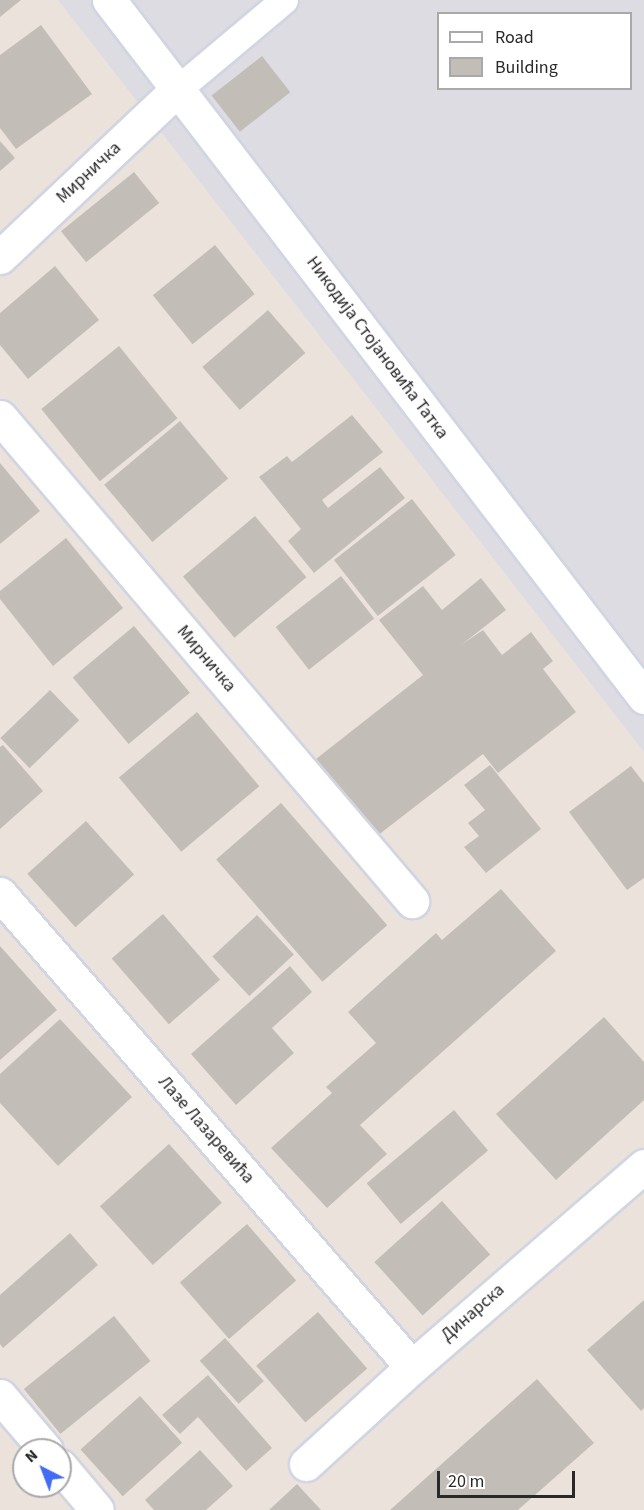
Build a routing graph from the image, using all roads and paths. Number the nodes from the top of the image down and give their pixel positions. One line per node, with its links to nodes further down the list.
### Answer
1 (109, 0): 3 (street, Никодија Стојановића Татка)
2 (284, 0): 3 (lane)
3 (179, 88): 4 (street, Мирничка); 6 (street, Никодија Стојановића Татка)
4 (0, 257)
5 (0, 417): 8 (street, Мирничка)
6 (644, 697)
7 (0, 894): 10 (street, Лазе Лазаревића)
8 (412, 901)
9 (644, 1166): 10 (street, Динарска)
10 (412, 1367): 13 (street, Динарска)
11 (0, 1396): 12 (street)
12 (36, 1438)
13 (306, 1464)
14 (72, 1480): 15 (street)
15 (97, 1510)

